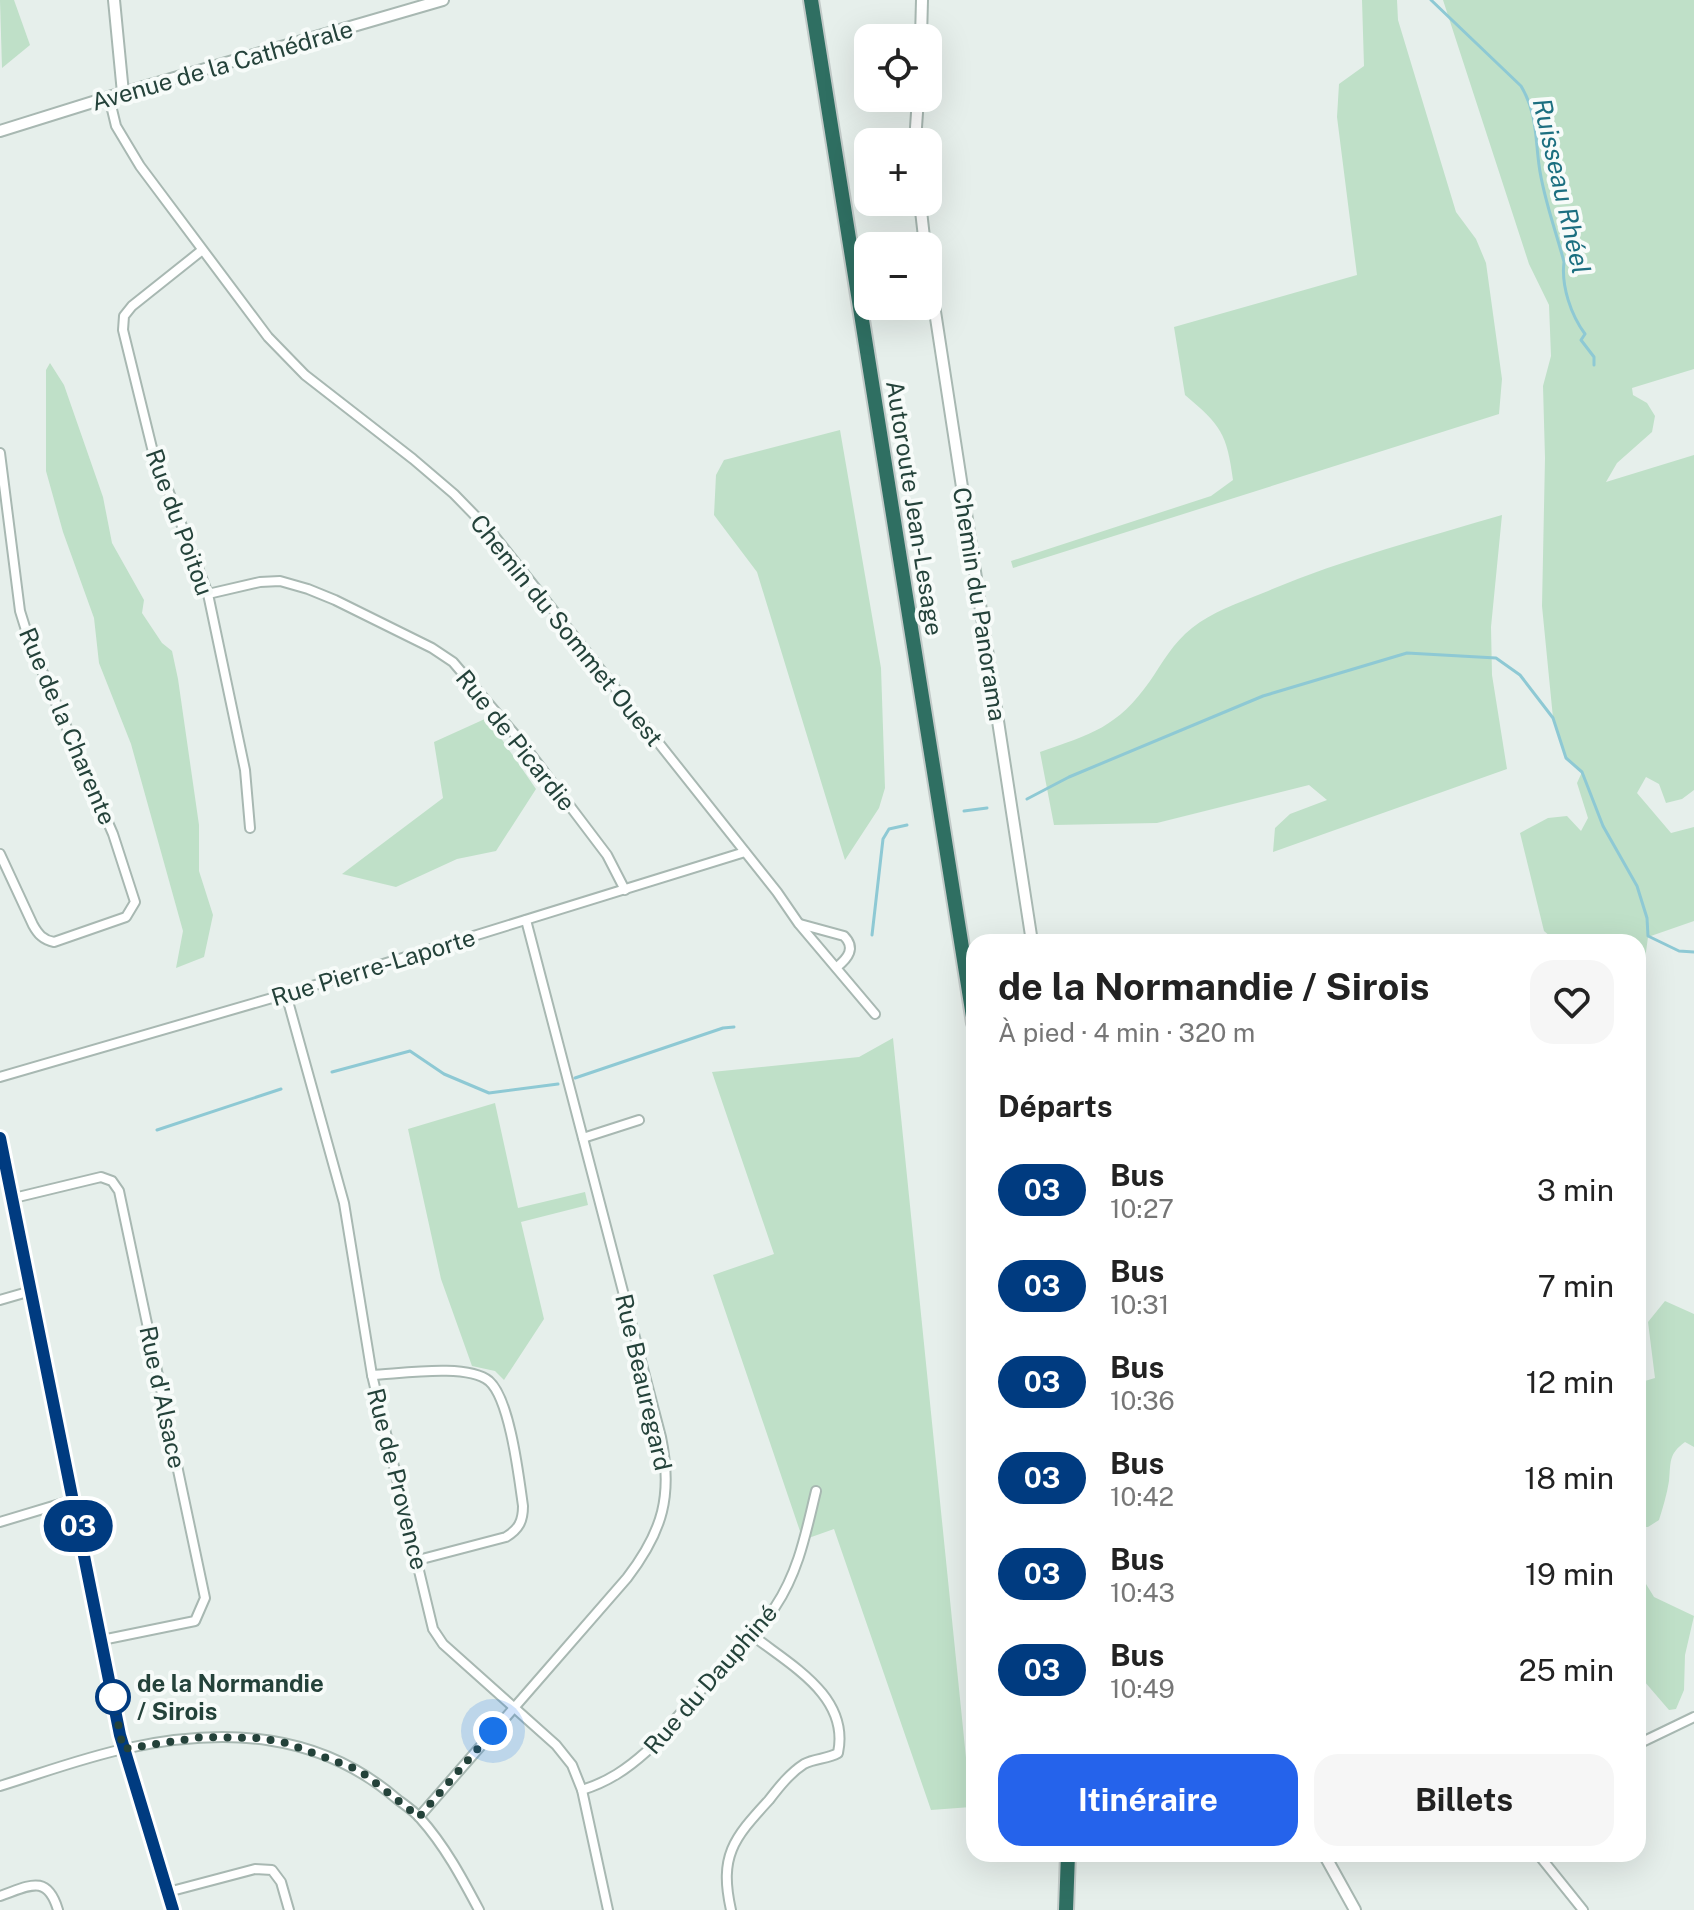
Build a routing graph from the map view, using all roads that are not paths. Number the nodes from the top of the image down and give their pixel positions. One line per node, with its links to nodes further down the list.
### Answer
1 (114, 0): 6 (street)
2 (443, 0): 6 (street, Avenue de la Cathédrale)
3 (811, 0): 21 (highway, Autoroute Jean-Lesage)
4 (922, 0): 5 (street)
5 (921, 24)
6 (123, 93): 7 (street, Avenue de la Cathédrale)
7 (109, 97): 8 (street, Avenue de la Cathédrale); 9 (street, Chemin du Sommet Ouest)
8 (0, 131)
9 (201, 251): 12 (street, Rue du Poitou); 14 (street, Chemin du Sommet Ouest)
10 (936, 320): 19 (street, Chemin du Panorama)
11 (0, 453): 15 (street, Rue de la Charente)
12 (208, 594): 13 (street, Rue du Poitou); 16 (street, Rue de Picardie)
13 (250, 828)
14 (745, 852): 16 (street, Rue Pierre-Laporte); 18 (street, Chemin du Sommet Ouest)
15 (0, 854)
16 (625, 890): 17 (street, Rue Pierre-Laporte)
17 (526, 920): 22 (street, Rue Pierre-Laporte); 27 (street, Rue Beauregard)
18 (799, 924): 20 (street, Chemin du Sommet Ouest); 20 (street)
19 (1031, 934)
20 (837, 967): 23 (street, Chemin du Sommet Ouest)
21 (966, 973)
22 (286, 994): 24 (street, Rue Pierre-Laporte); 31 (street, Rue de Provence)
23 (875, 1014)
24 (0, 1077)
25 (639, 1120): 27 (street)
26 (0, 1138): 28 (street)
27 (583, 1138): 38 (street, Rue Beauregard)
28 (14, 1198): 29 (street); 37 (street, Rue d'Alsace)
29 (31, 1291): 30 (street); 33 (street)
30 (0, 1300)
31 (372, 1375): 35 (street, Rue de Provence); 35 (street)
32 (816, 1491): 36 (street, Rue du Dauphiné)
33 (73, 1500): 34 (street); 37 (street)
34 (0, 1522)
35 (418, 1560): 38 (street, Rue de Provence)
36 (752, 1635): 43 (street, Rue du Dauphiné); 55 (street)
37 (102, 1640): 41 (street)
38 (512, 1708): 43 (street, Rue de Provence); 44 (street, Rue Beauregard)
39 (1694, 1717): 40 (street)
40 (1646, 1740)
41 (123, 1749): 42 (street); 44 (street); 48 (street)
42 (0, 1786)
43 (582, 1790): 54 (street, Rue de Provence)
44 (419, 1817): 53 (street)
45 (1068, 1862): 56 (highway)
46 (1328, 1862): 57 (street)
47 (1544, 1862): 58 (street)
48 (168, 1892): 51 (street); 52 (street)
49 (0, 1896): 50 (street)
50 (58, 1910)
51 (173, 1910)
52 (289, 1910)
53 (479, 1910)
54 (608, 1910)
55 (731, 1910)
56 (1066, 1910)
57 (1355, 1910)
58 (1583, 1910)

